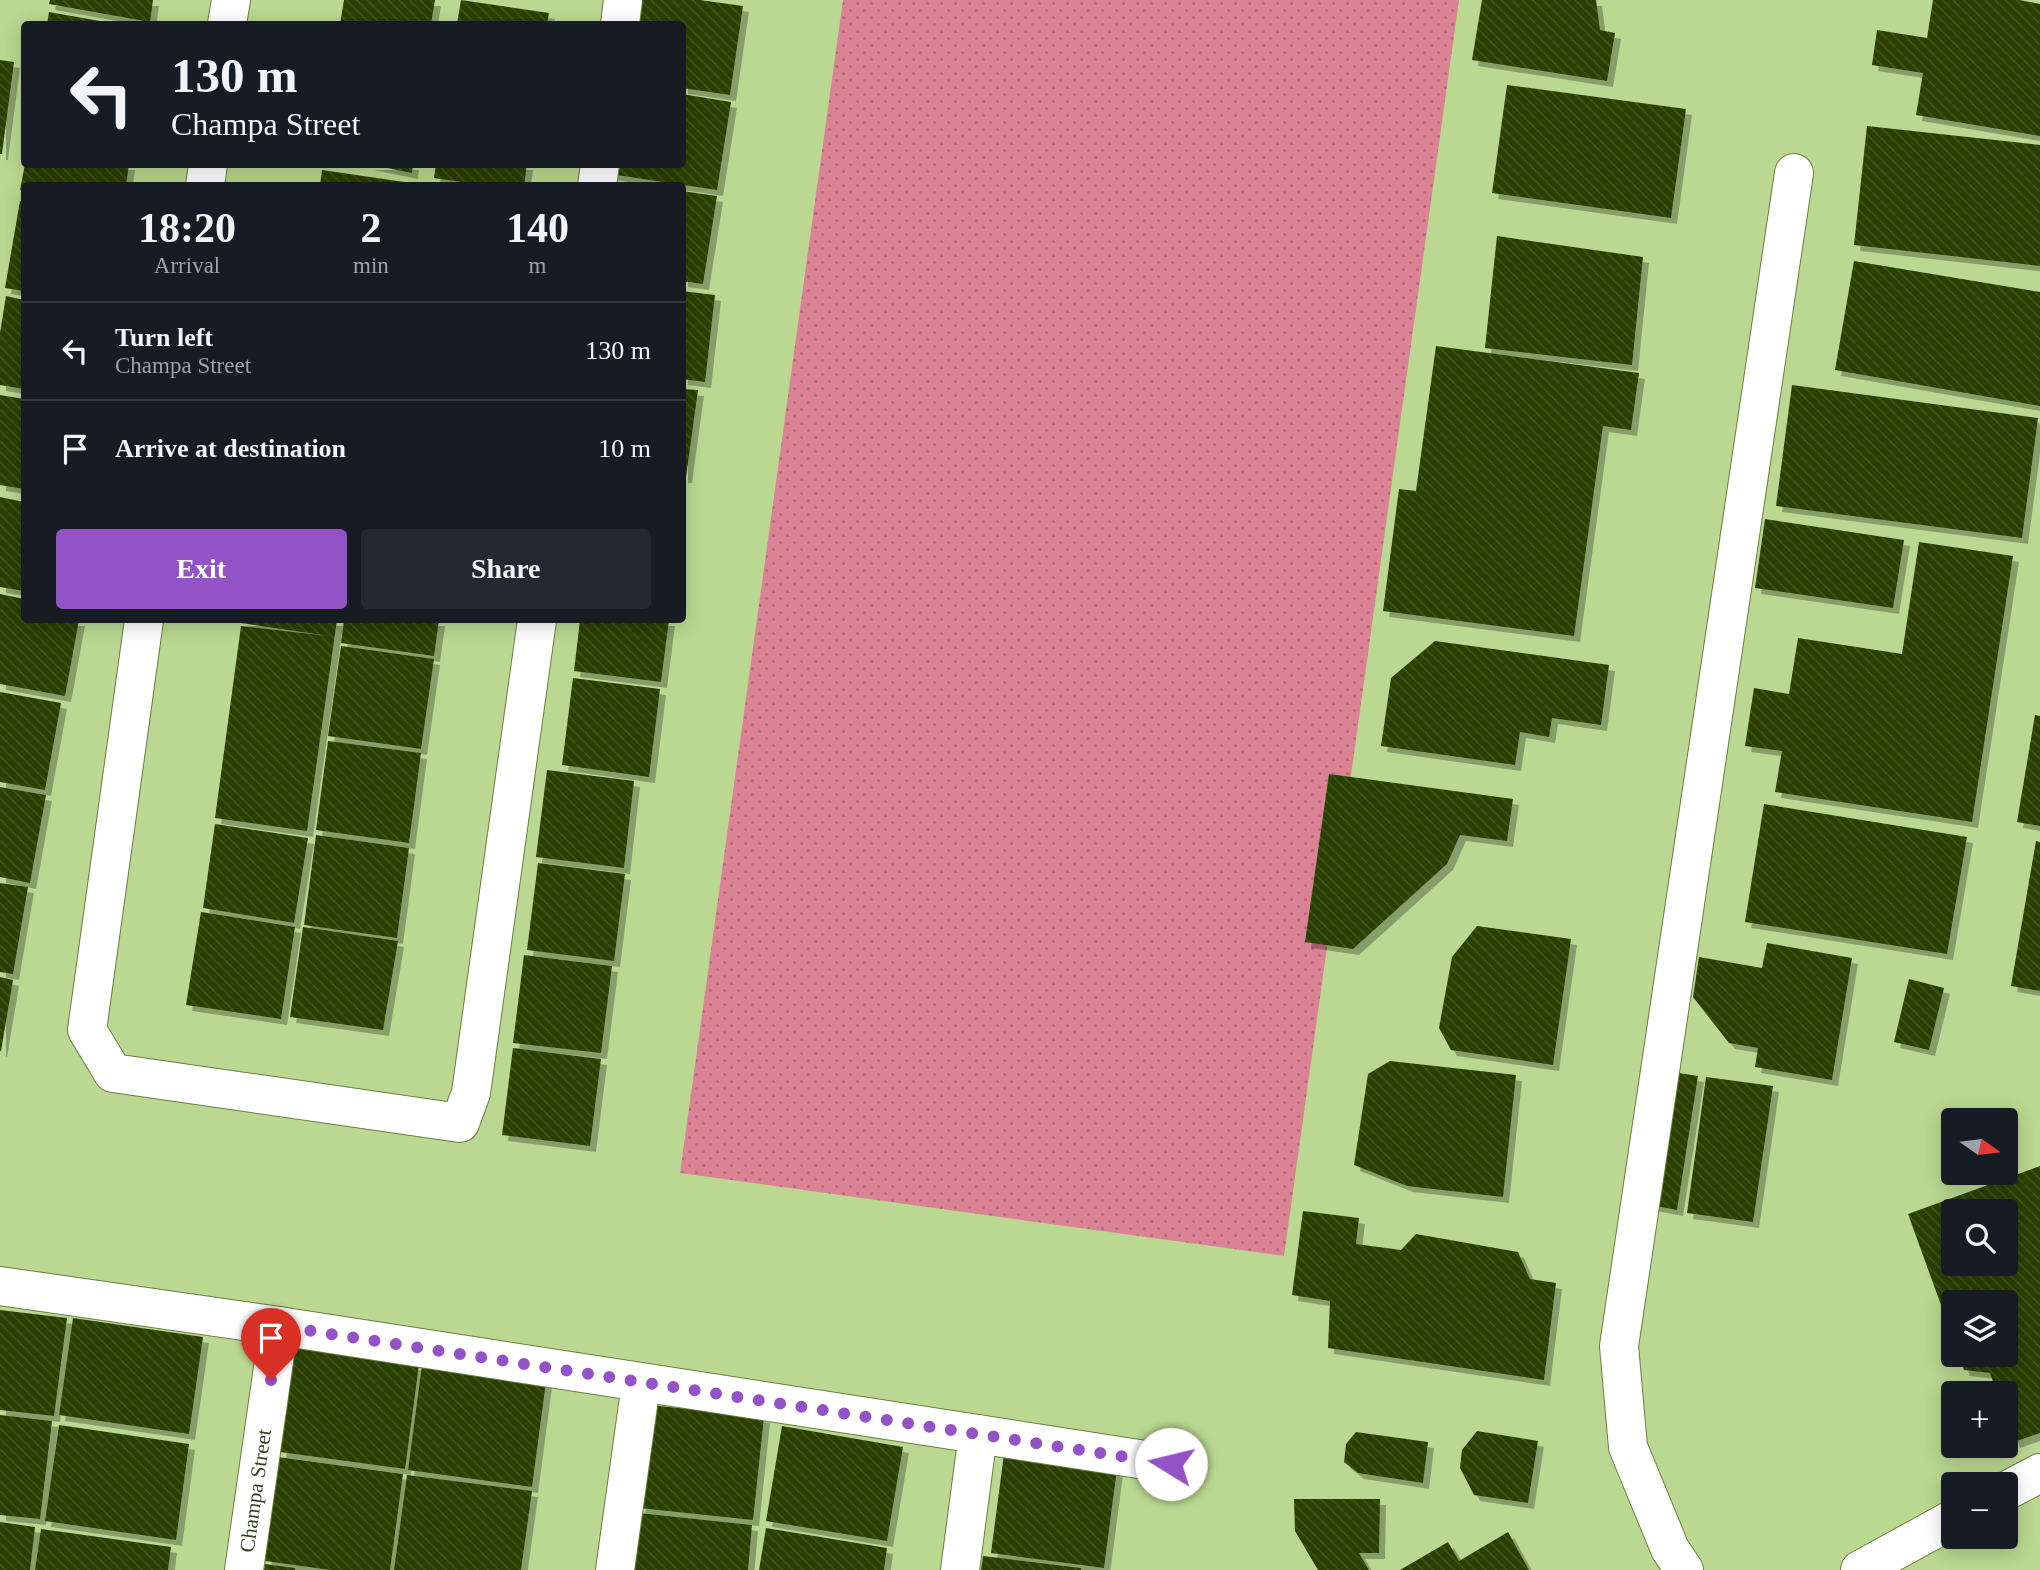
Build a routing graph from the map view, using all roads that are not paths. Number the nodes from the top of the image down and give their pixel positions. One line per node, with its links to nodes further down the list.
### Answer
1 (231, 0): 3 (street)
2 (623, 0): 4 (street)
3 (228, 21)
4 (620, 21)
5 (1794, 173): 19 (street)
6 (145, 623): 7 (street)
7 (537, 623)
8 (0, 1286): 9 (street)
9 (279, 1326): 10 (street); 16 (street, Champa Street)
10 (641, 1384): 11 (street); 17 (street)
11 (978, 1434): 12 (street); 18 (street)
12 (1171, 1464)
13 (2040, 1473): 14 (street)
14 (2018, 1485)
15 (1941, 1526): 20 (street)
16 (244, 1570)
17 (615, 1570)
18 (960, 1570)
19 (1684, 1570)
20 (1860, 1570)

